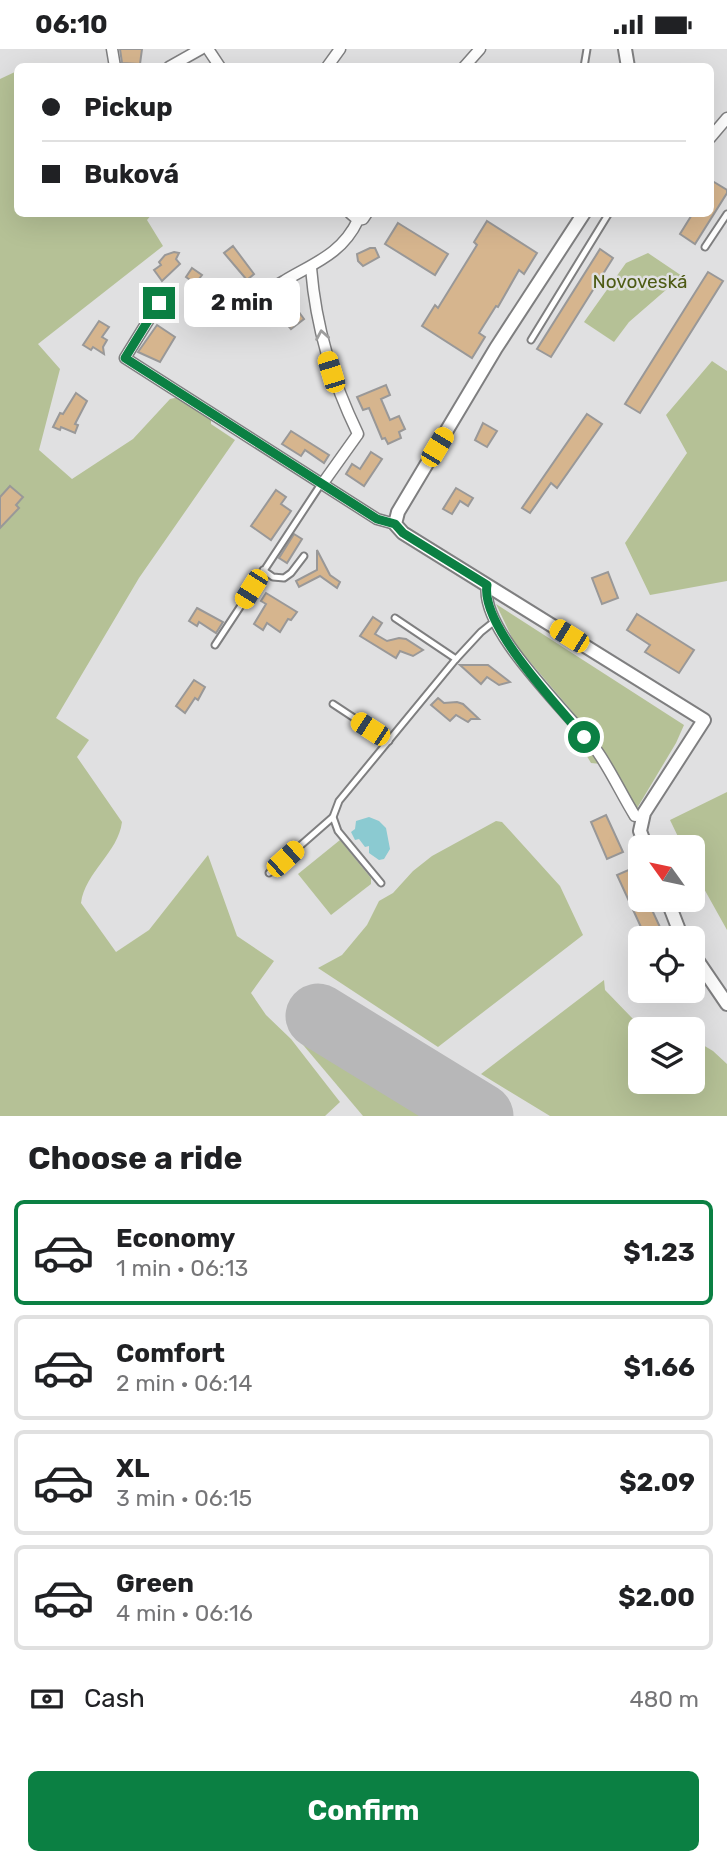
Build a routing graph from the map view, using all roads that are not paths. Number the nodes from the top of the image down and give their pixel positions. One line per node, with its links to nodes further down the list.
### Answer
1 (201, 49): 3 (street)
2 (480, 49): 4 (street)
3 (176, 63)
4 (468, 63)
5 (727, 118): 6 (street)
6 (714, 133)
7 (727, 214): 11 (lane)
8 (358, 217): 12 (street)
9 (581, 217): 17 (street)
10 (607, 217): 15 (lane)
11 (705, 247)
12 (311, 268): 14 (street); 16 (street, one-way to 12)
13 (159, 303): 16 (street)
14 (237, 319)
15 (531, 339)
16 (323, 483): 17 (street); 19 (lane)
17 (395, 524): 20 (street)
18 (304, 556): 19 (lane)
19 (263, 570): 23 (lane)
20 (487, 585): 22 (street); 29 (street)
21 (395, 618): 24 (lane)
22 (496, 620): 24 (lane); 27 (street)
23 (215, 645)
24 (456, 659): 26 (lane)
25 (333, 704): 26 (lane)
26 (388, 741): 28 (lane)
27 (635, 816)
28 (333, 817): 30 (lane); 31 (lane)
29 (642, 835)
30 (269, 873)
31 (381, 883)
32 (705, 972): 33 (street)
33 (727, 1004)

